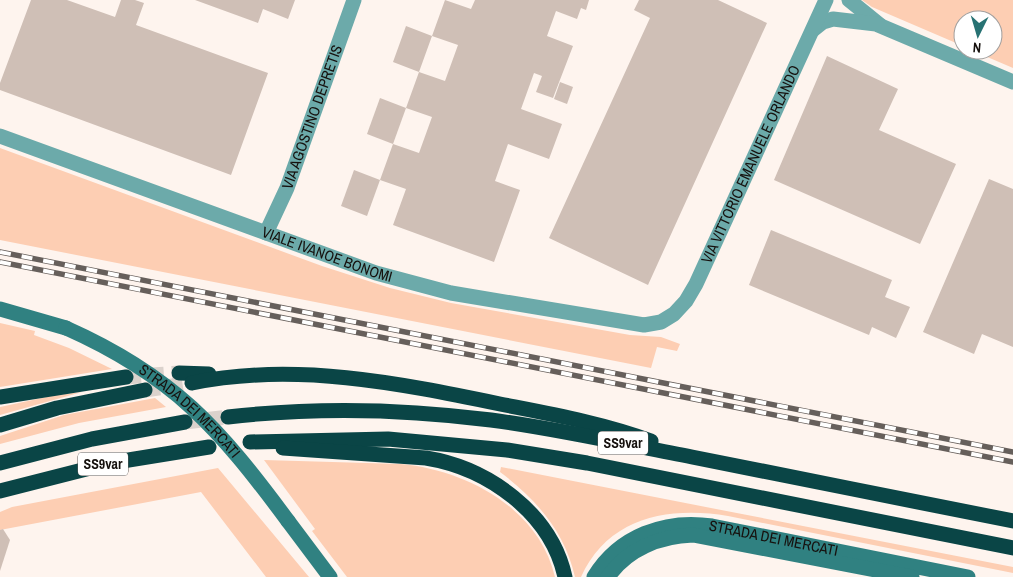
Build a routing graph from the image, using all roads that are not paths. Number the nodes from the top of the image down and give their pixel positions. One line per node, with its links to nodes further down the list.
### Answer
1 (354, 0): 8 (street, VIA AGOSTINO DEPRETIS)
2 (826, 0): 5 (street, VIA VITTORIO EMANUELE ORLANDO)
3 (849, 0): 4 (street)
4 (881, 26): 5 (street); 6 (street)
5 (809, 37): 10 (street, VIA VITTORIO EMANUELE ORLANDO)
6 (1013, 82)
7 (0, 136): 8 (street, VIALE IVANOE BONOMI)
8 (266, 234): 10 (street, VIALE IVANOE BONOMI)
9 (0, 309): 26 (street, STRADA DEI MERCATI, bridge)
10 (665, 320)
11 (179, 373): 12 (highway)
12 (230, 376): 14 (highway); 21 (highway)
13 (126, 377): 16 (highway)
14 (192, 383)
15 (145, 390): 19 (highway)
16 (0, 397)
17 (228, 417): 21 (highway, SS9var)
18 (185, 422): 22 (highway, SS9var)
19 (0, 425)
20 (209, 446): 23 (highway, SS9var)
21 (719, 462): 24 (highway, SS9var)
22 (0, 463)
23 (0, 491)
24 (1013, 521)
25 (1013, 548): 27 (highway, SS9var)
26 (330, 577)
27 (565, 577)
28 (594, 577): 31 (street, STRADA DEI MERCATI)
29 (608, 577): 30 (street, STRADA DEI MERCATI)
30 (912, 577)
31 (968, 577)

